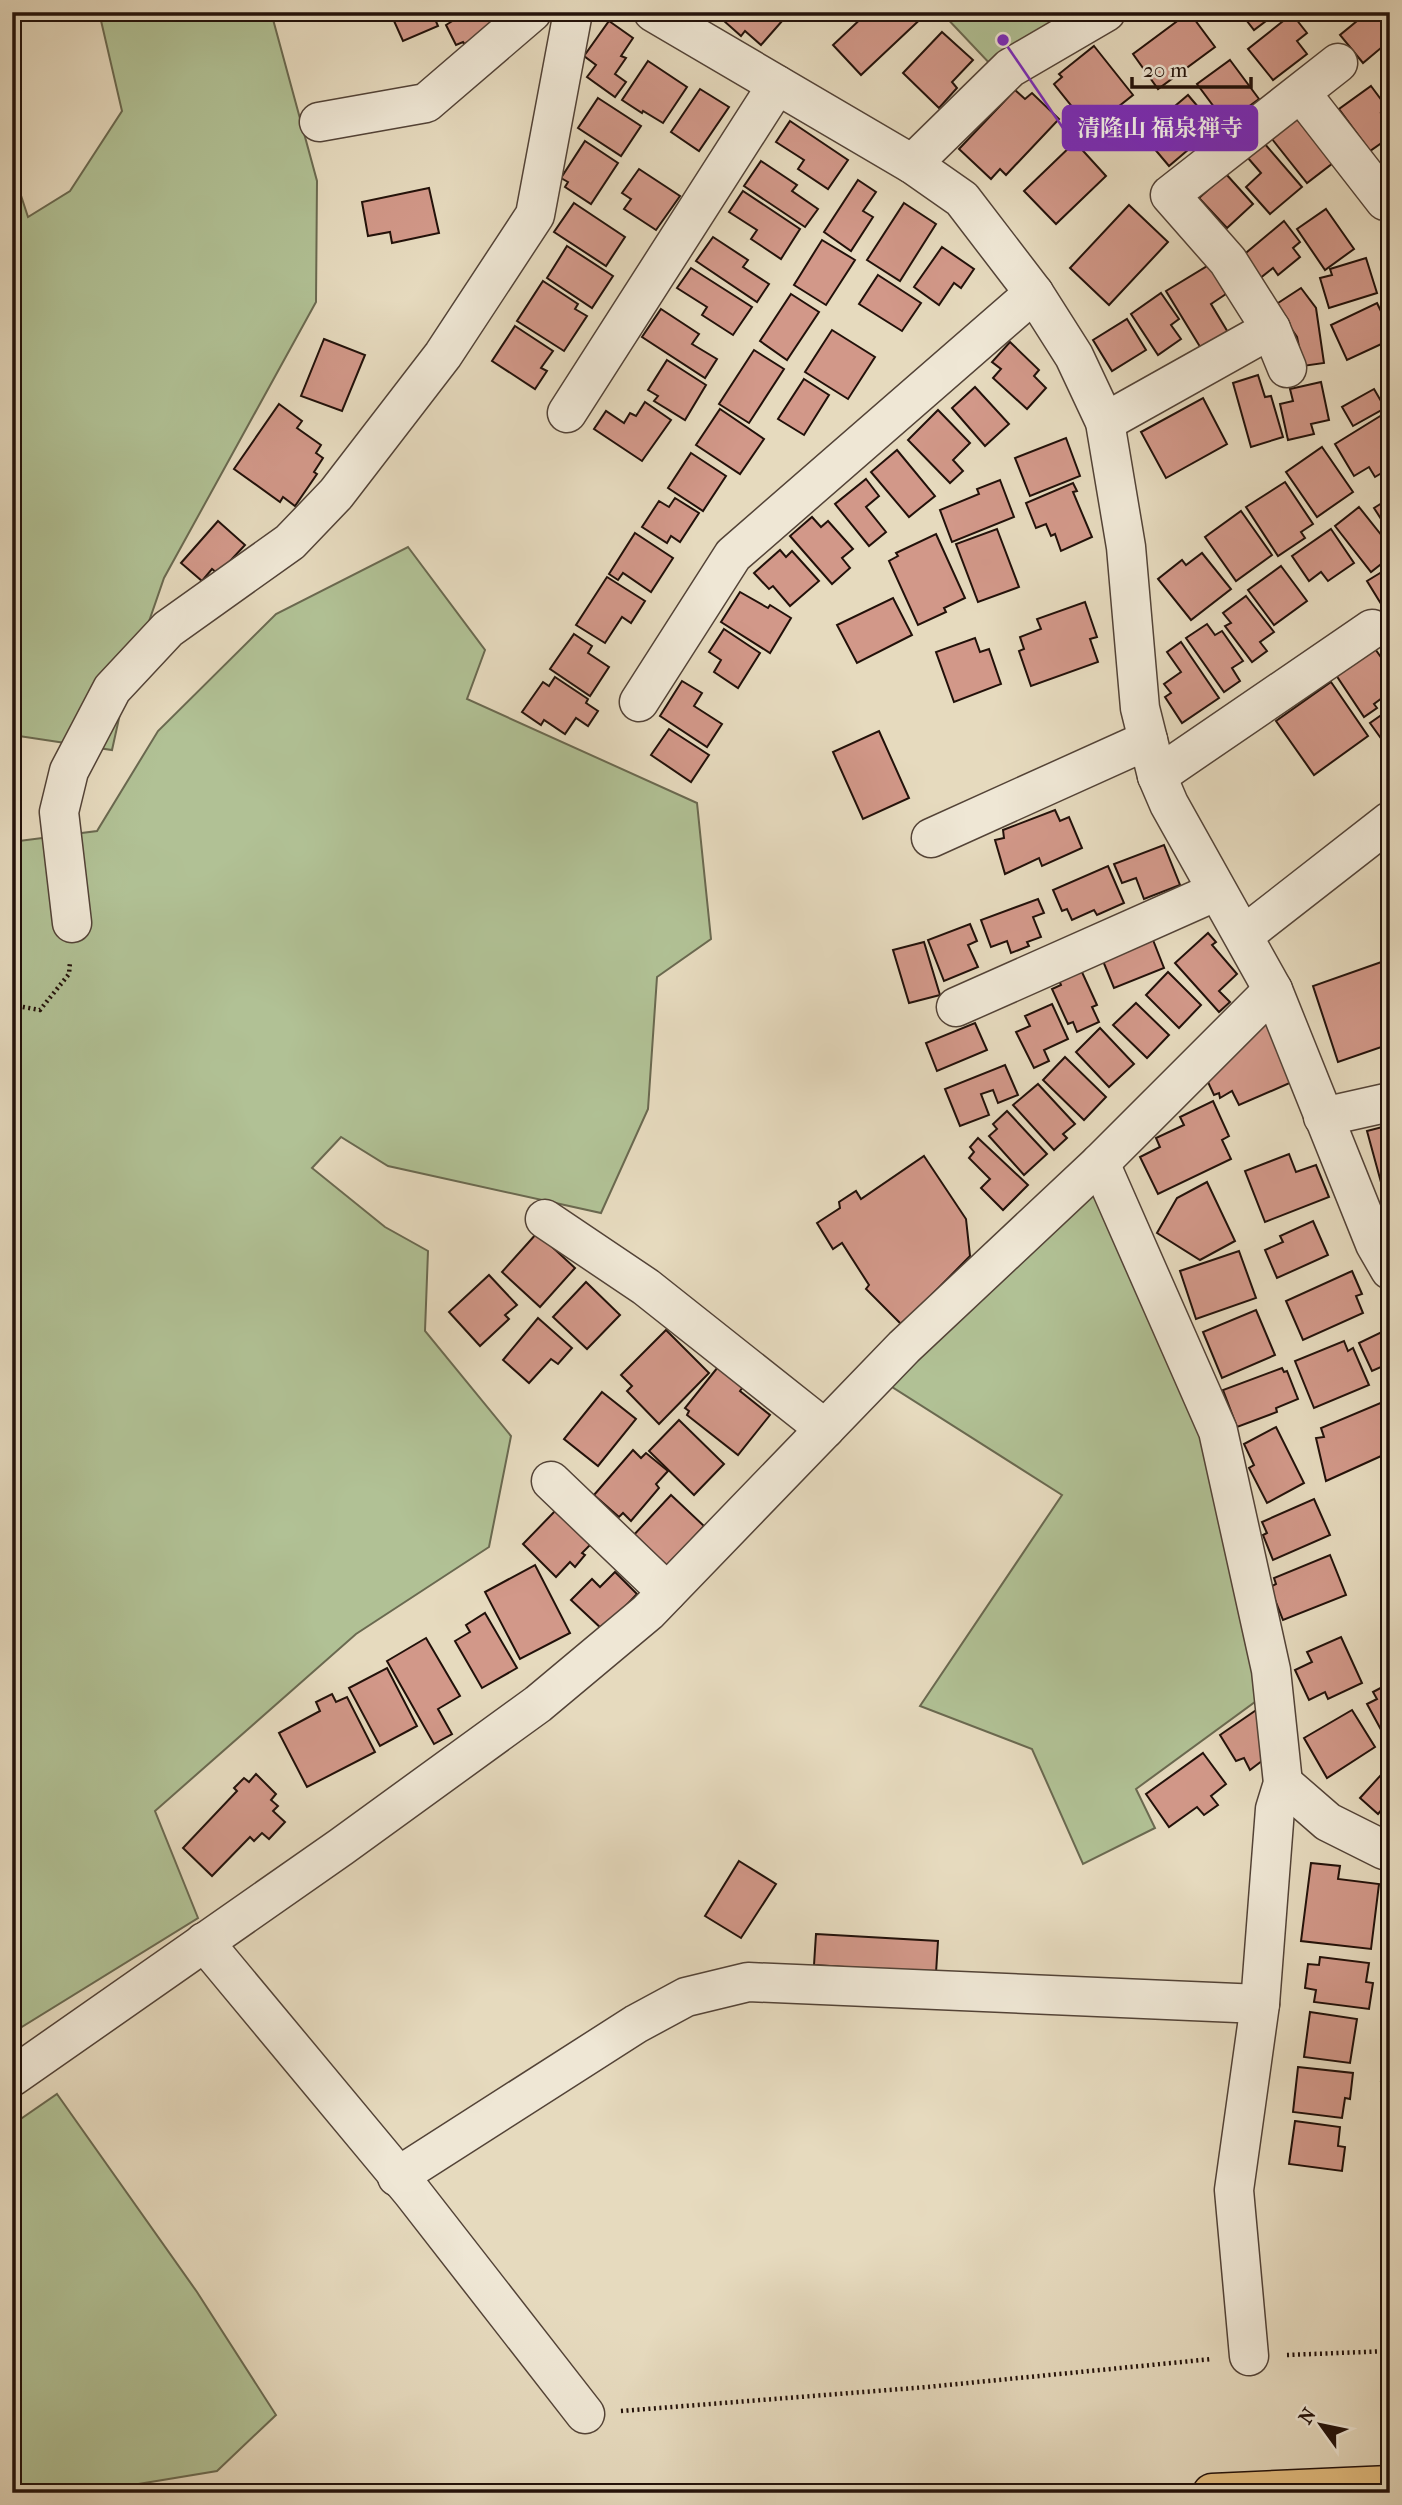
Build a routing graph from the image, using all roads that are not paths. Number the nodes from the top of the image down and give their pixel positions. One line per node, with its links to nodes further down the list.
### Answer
1 (532, 12): 8 (street)
2 (573, 12): 22 (street)
3 (653, 12): 6 (street)
4 (1106, 12): 9 (street)
5 (1338, 63): 7 (street)
6 (777, 85): 9 (street); 14 (street)
7 (1301, 93): 10 (street); 12 (street)
8 (319, 122)
9 (912, 164): 11 (street)
10 (1385, 201)
11 (1034, 293): 15 (street); 17 (street)
12 (1270, 329): 13 (street); 15 (street)
13 (1287, 368)
14 (567, 414)
15 (1105, 422): 18 (street)
16 (1372, 629): 18 (street)
17 (639, 702)
18 (1153, 758): 20 (street); 21 (street)
19 (1390, 821): 23 (street)
20 (931, 838)
21 (1217, 891): 23 (street); 25 (street)
22 (72, 923)
23 (1244, 935): 24 (street)
24 (1273, 990): 27 (street); 28 (street)
25 (956, 1007)
26 (1390, 1102): 27 (street)
27 (1323, 1117): 30 (street)
28 (1100, 1163): 31 (street); 34 (street)
29 (545, 1219): 31 (street)
30 (1390, 1270)
31 (825, 1429): 33 (street)
32 (551, 1481): 33 (street)
33 (667, 1592): 36 (street)
34 (1283, 1783): 35 (street); 37 (street)
35 (1388, 1848)
36 (204, 1942): 38 (street); 39 (street)
37 (1260, 2004): 39 (street); 40 (street)
38 (12, 2077)
39 (397, 2177): 41 (street)
40 (1249, 2356)
41 (585, 2414)
42 (1390, 2485): 43 (highway)
43 (1212, 2493)

